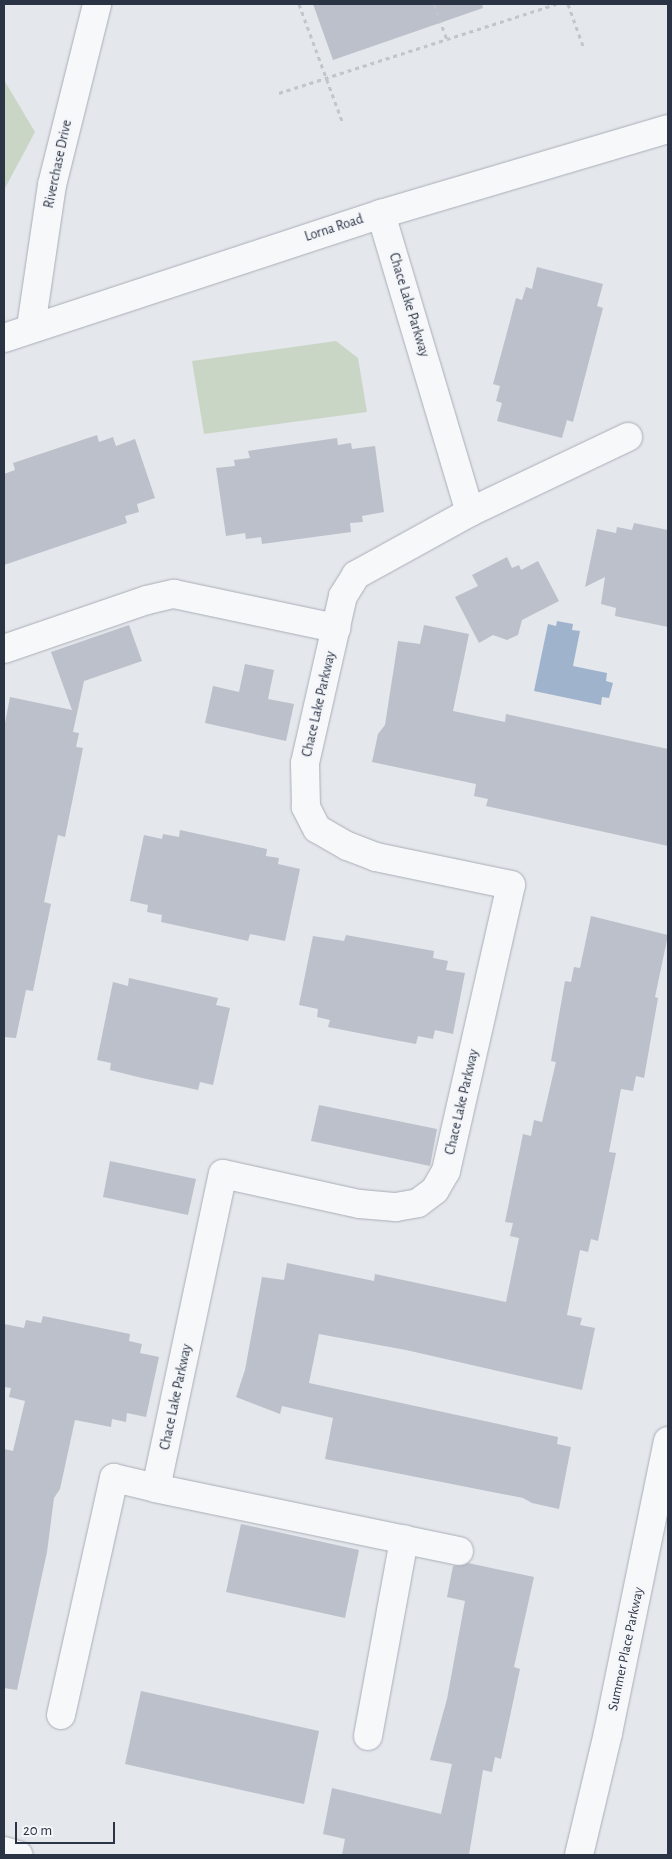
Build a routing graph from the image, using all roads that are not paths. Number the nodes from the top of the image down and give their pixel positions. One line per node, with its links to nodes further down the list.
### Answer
1 (97, 4): 4 (street, Riverchase Drive)
2 (668, 130): 3 (street, Lorna Road)
3 (381, 214): 4 (street, Lorna Road); 7 (street, Chace Lake Parkway)
4 (31, 327): 5 (street, Lorna Road)
5 (4, 338)
6 (628, 437): 7 (street, Chace Lake Parkway)
7 (470, 512): 8 (street, Chace Lake Parkway)
8 (336, 628): 9 (street); 11 (street, Chace Lake Parkway)
9 (4, 650)
10 (668, 1441): 18 (street, Summer Place Parkway)
11 (156, 1488): 12 (street); 14 (street)
12 (404, 1539): 13 (street); 15 (street)
13 (459, 1551)
14 (61, 1715)
15 (368, 1736)
16 (4, 1850): 17 (street)
17 (18, 1855)
18 (579, 1855)

